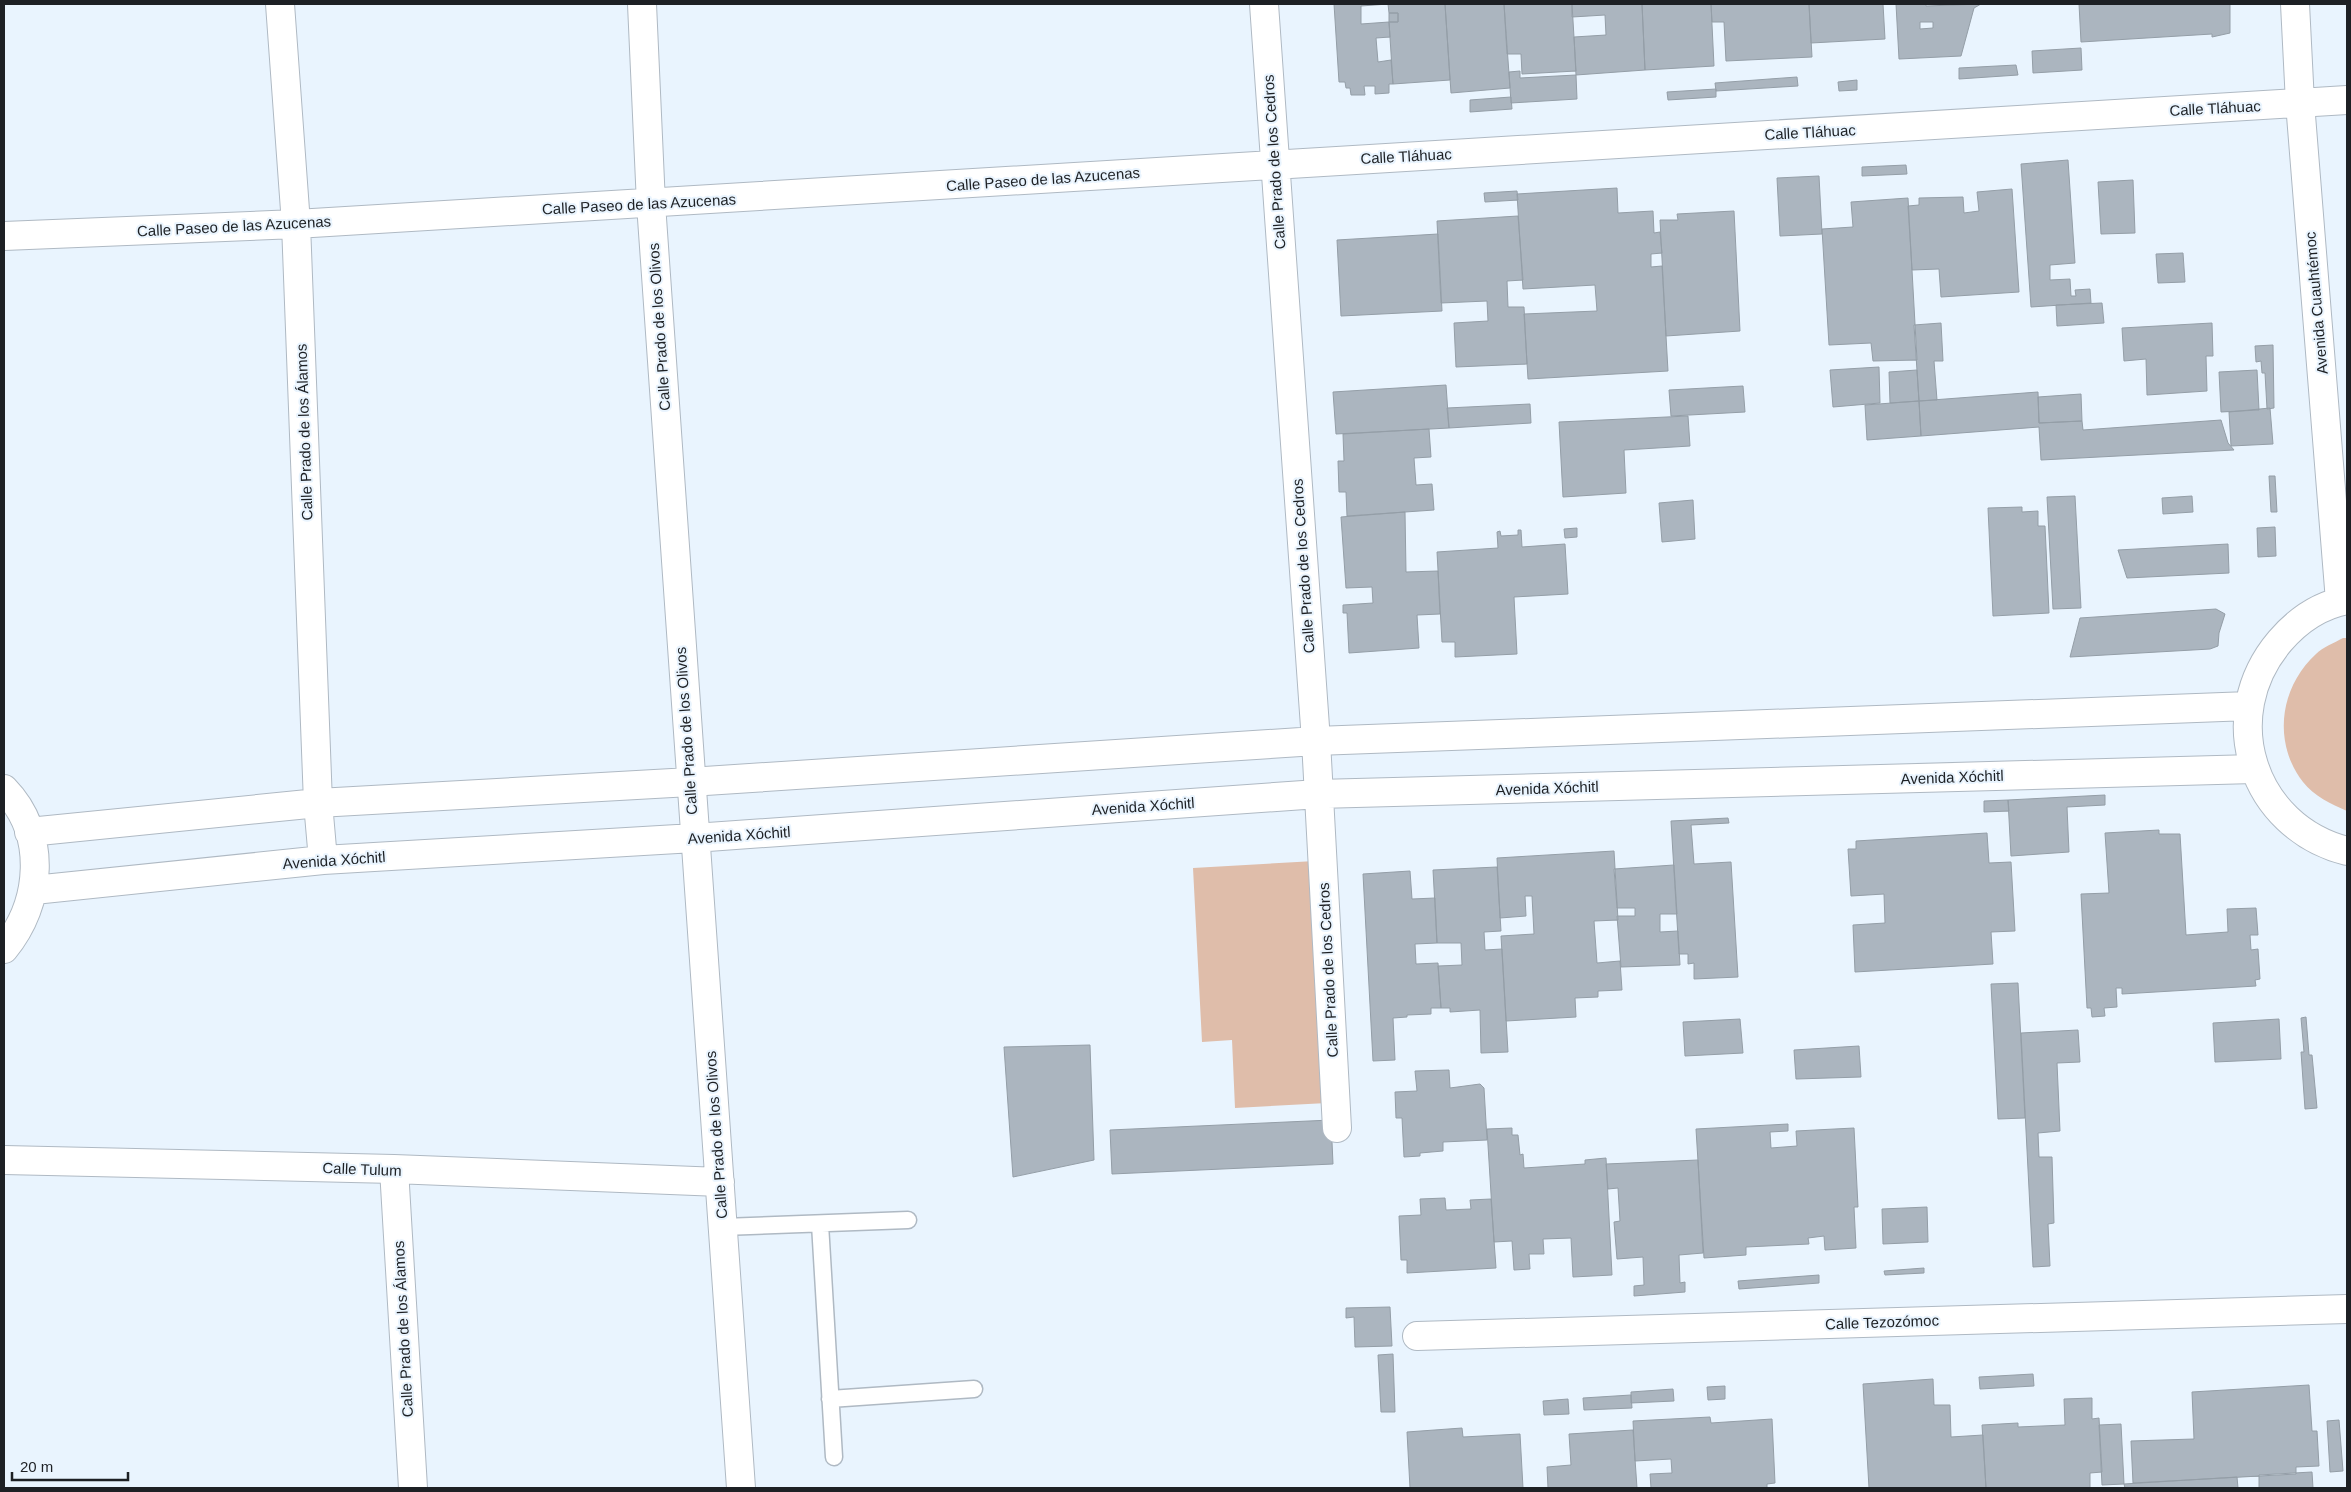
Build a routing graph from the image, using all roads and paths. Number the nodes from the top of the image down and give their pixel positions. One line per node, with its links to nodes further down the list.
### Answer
1 (280, 4): 9 (street, Calle Prado de los Álamos)
2 (642, 4): 8 (street, Calle Prado de los Olivos)
3 (1264, 4): 7 (street, Calle Prado de los Cedros)
4 (2295, 4): 6 (street, Avenida Cuauhtémoc)
5 (2347, 100): 6 (street, Calle Tláhuac)
6 (2300, 103): 7 (street, Calle Tláhuac); 11 (street, Avenida Cuauhtémoc)
7 (1273, 164): 8 (street, Calle Paseo de las Azucenas); 13 (street, Calle Prado de los Cedros)
8 (650, 204): 9 (street, Calle Paseo de las Azucenas); 15 (street, Calle Prado de los Olivos)
9 (296, 224): 10 (street, Calle Paseo de las Azucenas); 18 (street, Calle Prado de los Álamos)
10 (4, 236)
11 (2343, 600): 12 (street)
12 (2249, 706): 13 (street); 14 (street)
13 (1316, 741): 15 (street); 17 (street, Calle Prado de los Cedros)
14 (2254, 769): 17 (street, Avenida Xóchitl); 21 (street)
15 (690, 782): 18 (street); 20 (street, Calle Prado de los Olivos)
16 (4, 789): 19 (street)
17 (1318, 794): 20 (street, Avenida Xóchitl); 25 (street, Calle Prado de los Cedros)
18 (318, 803): 19 (street); 22 (street, Calle Prado de los Álamos)
19 (30, 832): 23 (street)
20 (694, 838): 22 (street, Avenida Xóchitl); 28 (street, Calle Prado de los Olivos)
21 (2347, 851)
22 (323, 860): 23 (street, Avenida Xóchitl)
23 (34, 890): 24 (street)
24 (4, 949)
25 (1337, 1128)
26 (4, 1160): 27 (street, Calle Tulum)
27 (394, 1169): 28 (street, Calle Tulum); 37 (street, Calle Prado de los Álamos)
28 (720, 1182): 31 (street, Calle Prado de los Olivos)
29 (908, 1220): 30 (lane)
30 (820, 1224): 31 (lane); 35 (lane)
31 (723, 1227): 38 (street, Calle Prado de los Olivos)
32 (2347, 1309): 33 (street, Calle Tezozómoc)
33 (1417, 1336)
34 (974, 1388): 35 (lane)
35 (830, 1399): 36 (lane)
36 (834, 1458)
37 (413, 1488)
38 (741, 1488)

